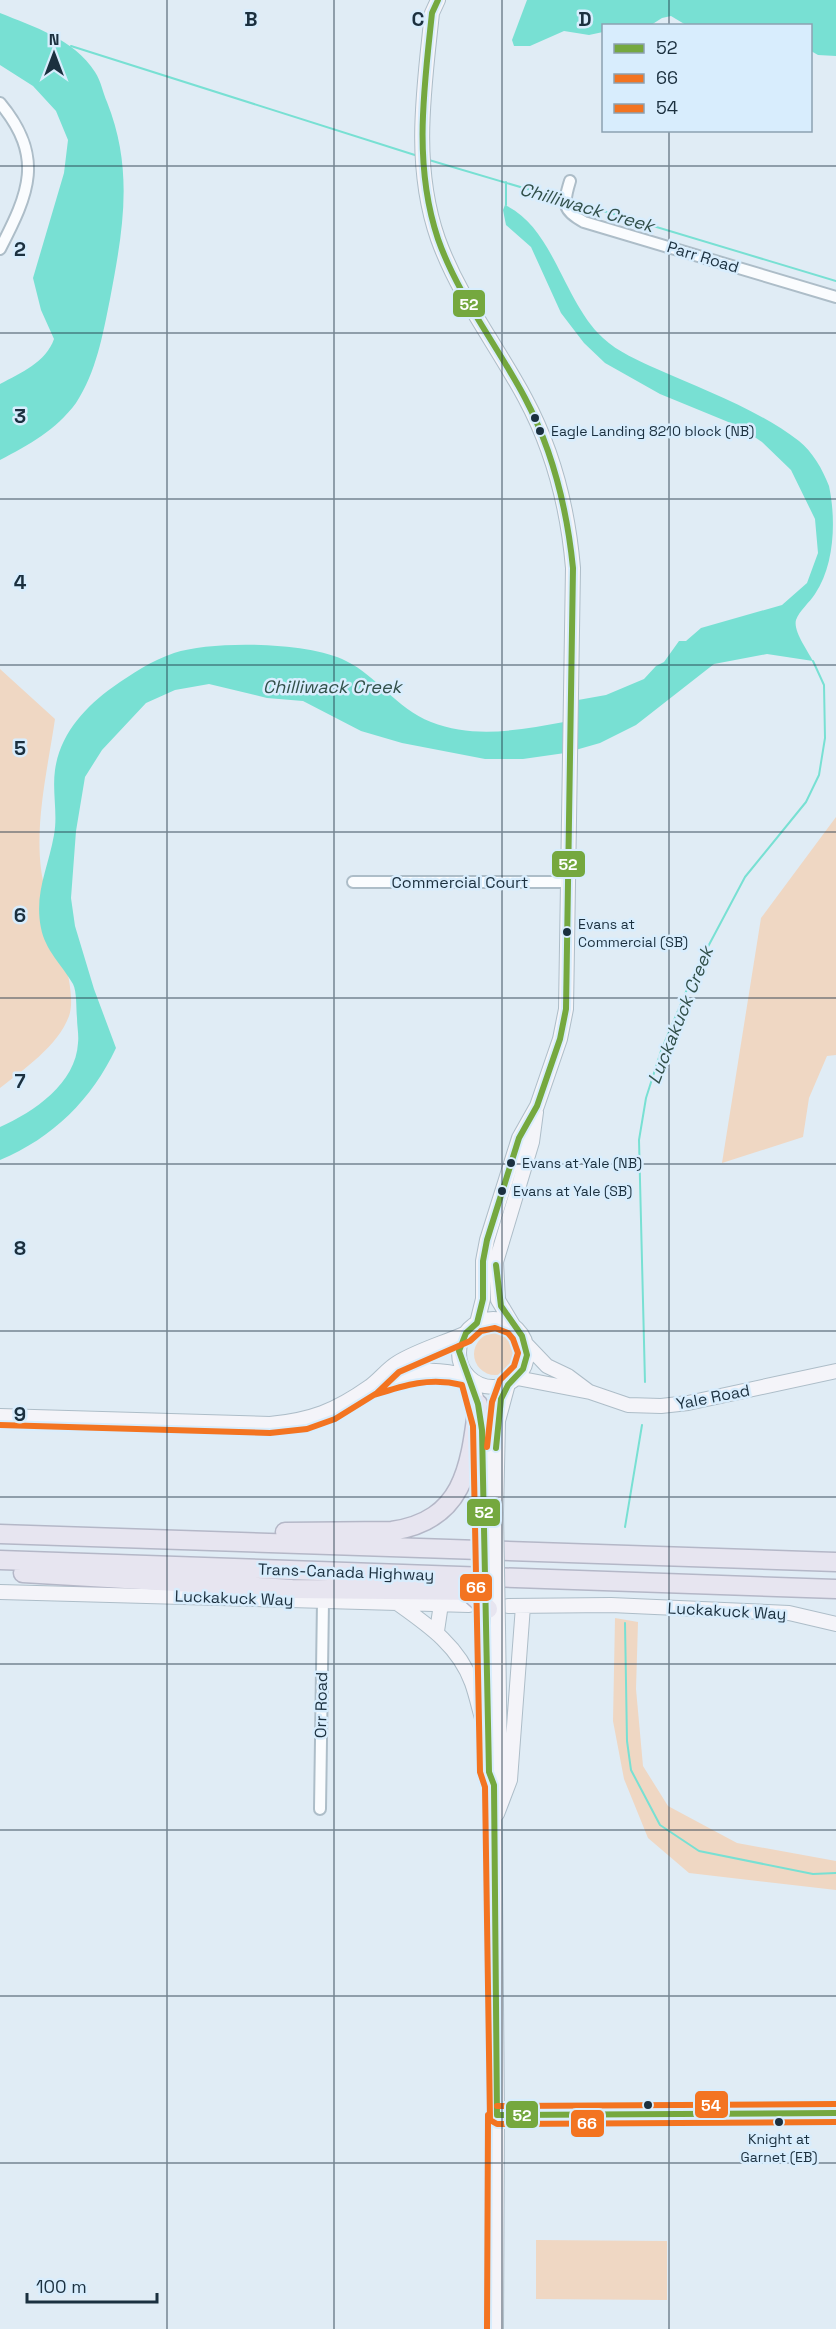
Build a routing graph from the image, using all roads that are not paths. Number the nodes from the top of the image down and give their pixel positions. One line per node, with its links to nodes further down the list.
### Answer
1 (438, 0): 7 (street)
2 (0, 103): 4 (street)
3 (570, 181): 5 (street, Parr Road)
4 (0, 249)
5 (836, 297)
6 (353, 882): 7 (street, Commercial Court)
7 (568, 882): 8 (street)
8 (537, 1106): 9 (street); 10 (street)
9 (477, 1323): 10 (street); 11 (street)
10 (513, 1325): 12 (street)
11 (466, 1333): 14 (street); 16 (street)
12 (526, 1344): 15 (street); 17 (street, Yale Road)
13 (836, 1371): 17 (street, Yale Road)
14 (469, 1377): 15 (street); 16 (street); 18 (street)
15 (512, 1381): 17 (street, Yale Road); 20 (street)
16 (371, 1386): 19 (street)
17 (590, 1392)
18 (478, 1404): 20 (street); 22 (highway)
19 (0, 1416)
20 (491, 1513): 31 (street, bridge)
21 (0, 1534): 22 (highway, Trans-Canada Highway)
22 (69, 1536): 24 (highway, Trans-Canada Highway)
23 (0, 1560): 26 (highway, Trans-Canada Highway)
24 (836, 1562)
25 (0, 1571): 31 (highway)
26 (836, 1589)
27 (0, 1592): 28 (street, Luckakuck Way)
28 (323, 1601): 29 (street, Luckakuck Way); 38 (street, Orr Road)
29 (397, 1603): 30 (street, Luckakuck Way); 35 (street)
30 (441, 1604): 31 (street, Luckakuck Way); 35 (street)
31 (485, 1606): 36 (street); 37 (street)
32 (508, 1606): 33 (street, Luckakuck Way)
33 (523, 1606): 34 (street, Luckakuck Way); 39 (street)
34 (836, 1624)
35 (437, 1631): 36 (street)
36 (489, 1741): 37 (street)
37 (494, 1785): 39 (street)
38 (320, 1809)
39 (494, 1822): 41 (street)
40 (836, 2113): 41 (street)
41 (497, 2115): 42 (street)
42 (495, 2329)

